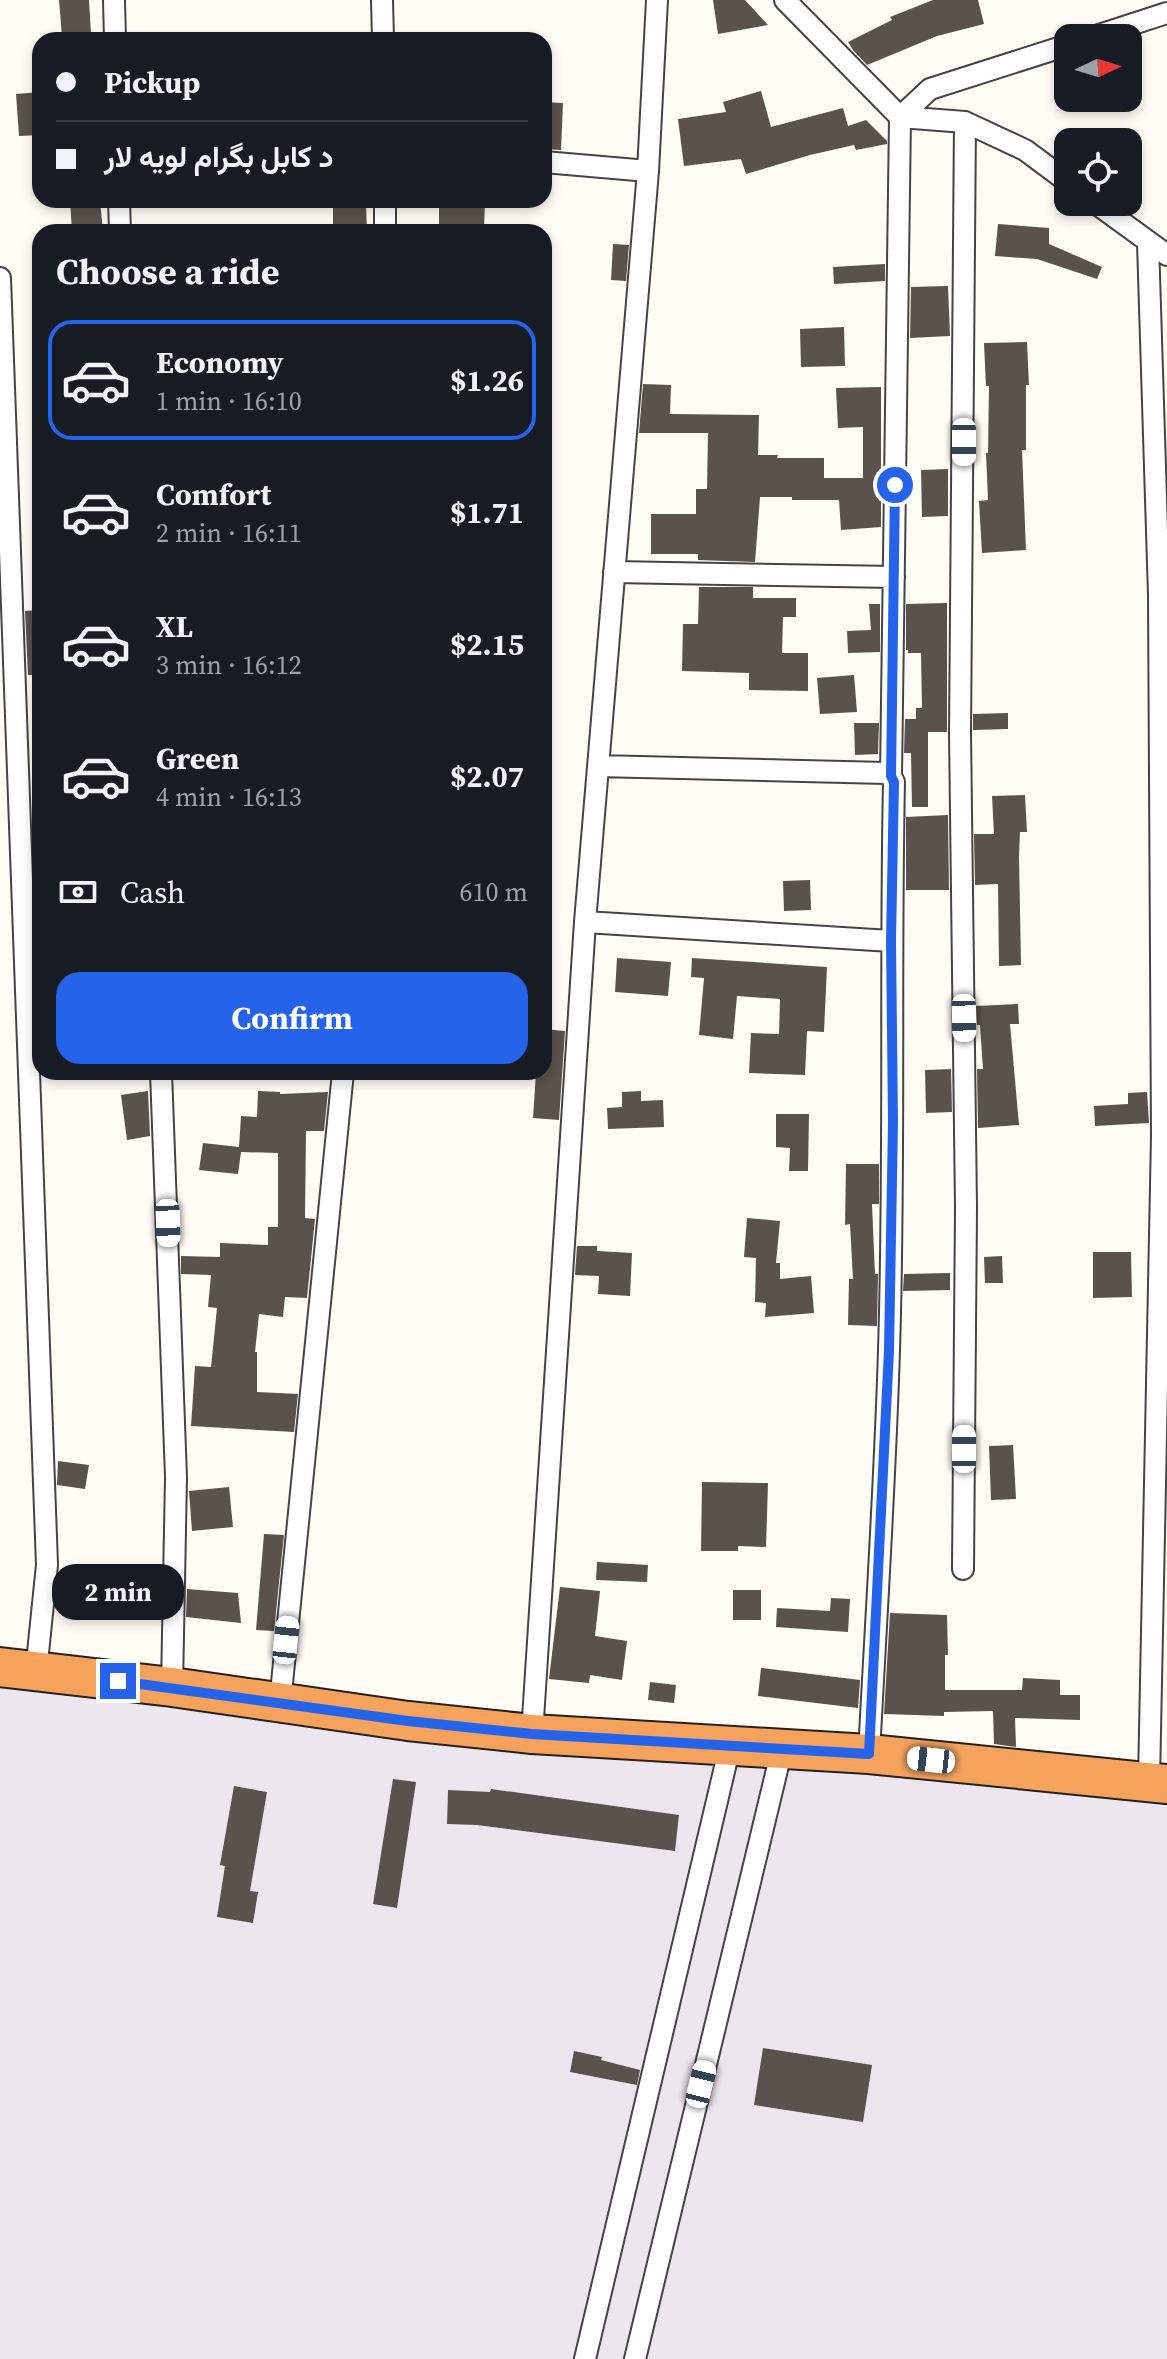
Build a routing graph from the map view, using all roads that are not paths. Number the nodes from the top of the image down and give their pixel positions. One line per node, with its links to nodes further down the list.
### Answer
1 (114, 0): 7 (street)
2 (382, 0): 8 (street)
3 (657, 0): 13 (street)
4 (785, 0): 10 (street)
5 (1167, 13): 6 (street)
6 (1133, 24)
7 (115, 32)
8 (383, 32)
9 (1054, 49): 10 (street)
10 (900, 117): 11 (street); 20 (street)
11 (965, 122): 14 (street); 27 (street)
12 (552, 163): 13 (street)
13 (648, 171): 19 (street)
14 (1054, 172)
15 (1112, 216): 16 (street)
16 (1148, 243): 17 (street); 35 (street)
17 (1167, 255)
18 (0, 278): 28 (street)
19 (614, 572): 20 (street); 21 (street)
20 (894, 577): 22 (street)
21 (598, 766): 22 (street); 23 (street)
22 (891, 776): 24 (street)
23 (585, 922): 24 (street); 31 (street)
24 (891, 941): 34 (street)
25 (161, 1080): 29 (street)
26 (342, 1080): 30 (street)
27 (963, 1569)
28 (18, 1670): 29 (highway)
29 (172, 1687): 30 (highway)
30 (280, 1703): 31 (highway)
31 (532, 1734): 32 (highway)
32 (730, 1746): 33 (highway); 36 (street)
33 (782, 1749): 34 (highway); 37 (street)
34 (869, 1754): 35 (highway)
35 (1158, 1783)
36 (585, 2359)
37 (635, 2359)

